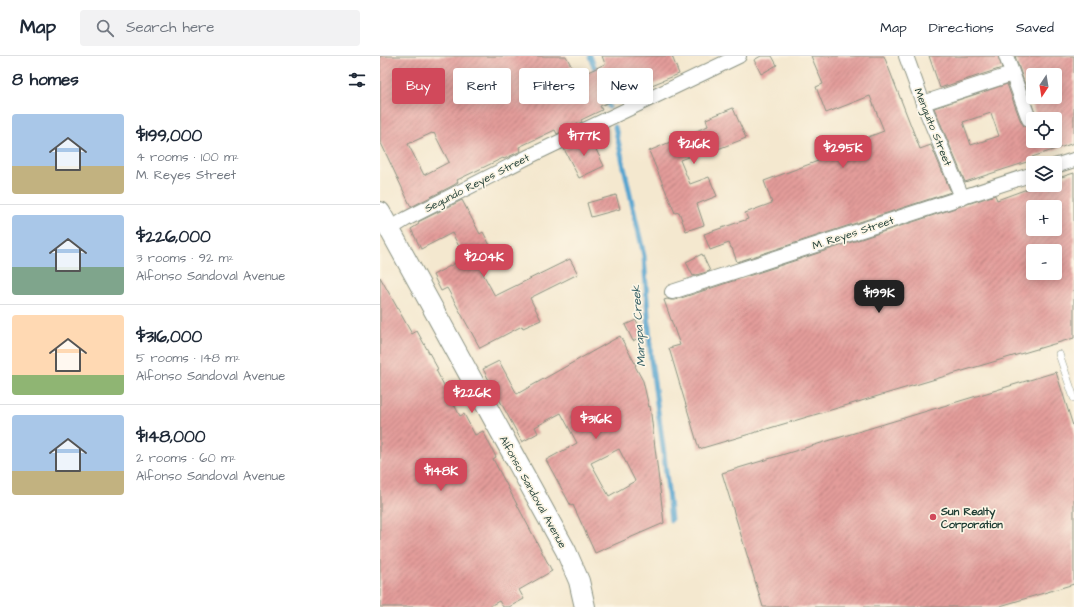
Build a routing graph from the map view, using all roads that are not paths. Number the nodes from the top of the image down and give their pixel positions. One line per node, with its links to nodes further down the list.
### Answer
1 (739, 56): 12 (street, Segundo Reyes Street)
2 (906, 56): 5 (street, Menguito Street)
3 (1006, 56): 4 (street)
4 (1012, 74): 5 (street); 6 (street)
5 (923, 103): 10 (street, Menguito Street)
6 (1026, 112)
7 (1074, 160): 8 (street)
8 (1062, 164)
9 (1026, 176): 10 (street, M. Reyes Street)
10 (962, 197): 13 (street, M. Reyes Street)
11 (380, 212): 12 (main road, Alfonso Sandoval Avenue)
12 (390, 229): 16 (main road, Alfonso Sandoval Avenue)
13 (672, 292)
14 (1059, 354): 15 (lane)
15 (1074, 398)
16 (585, 607)

